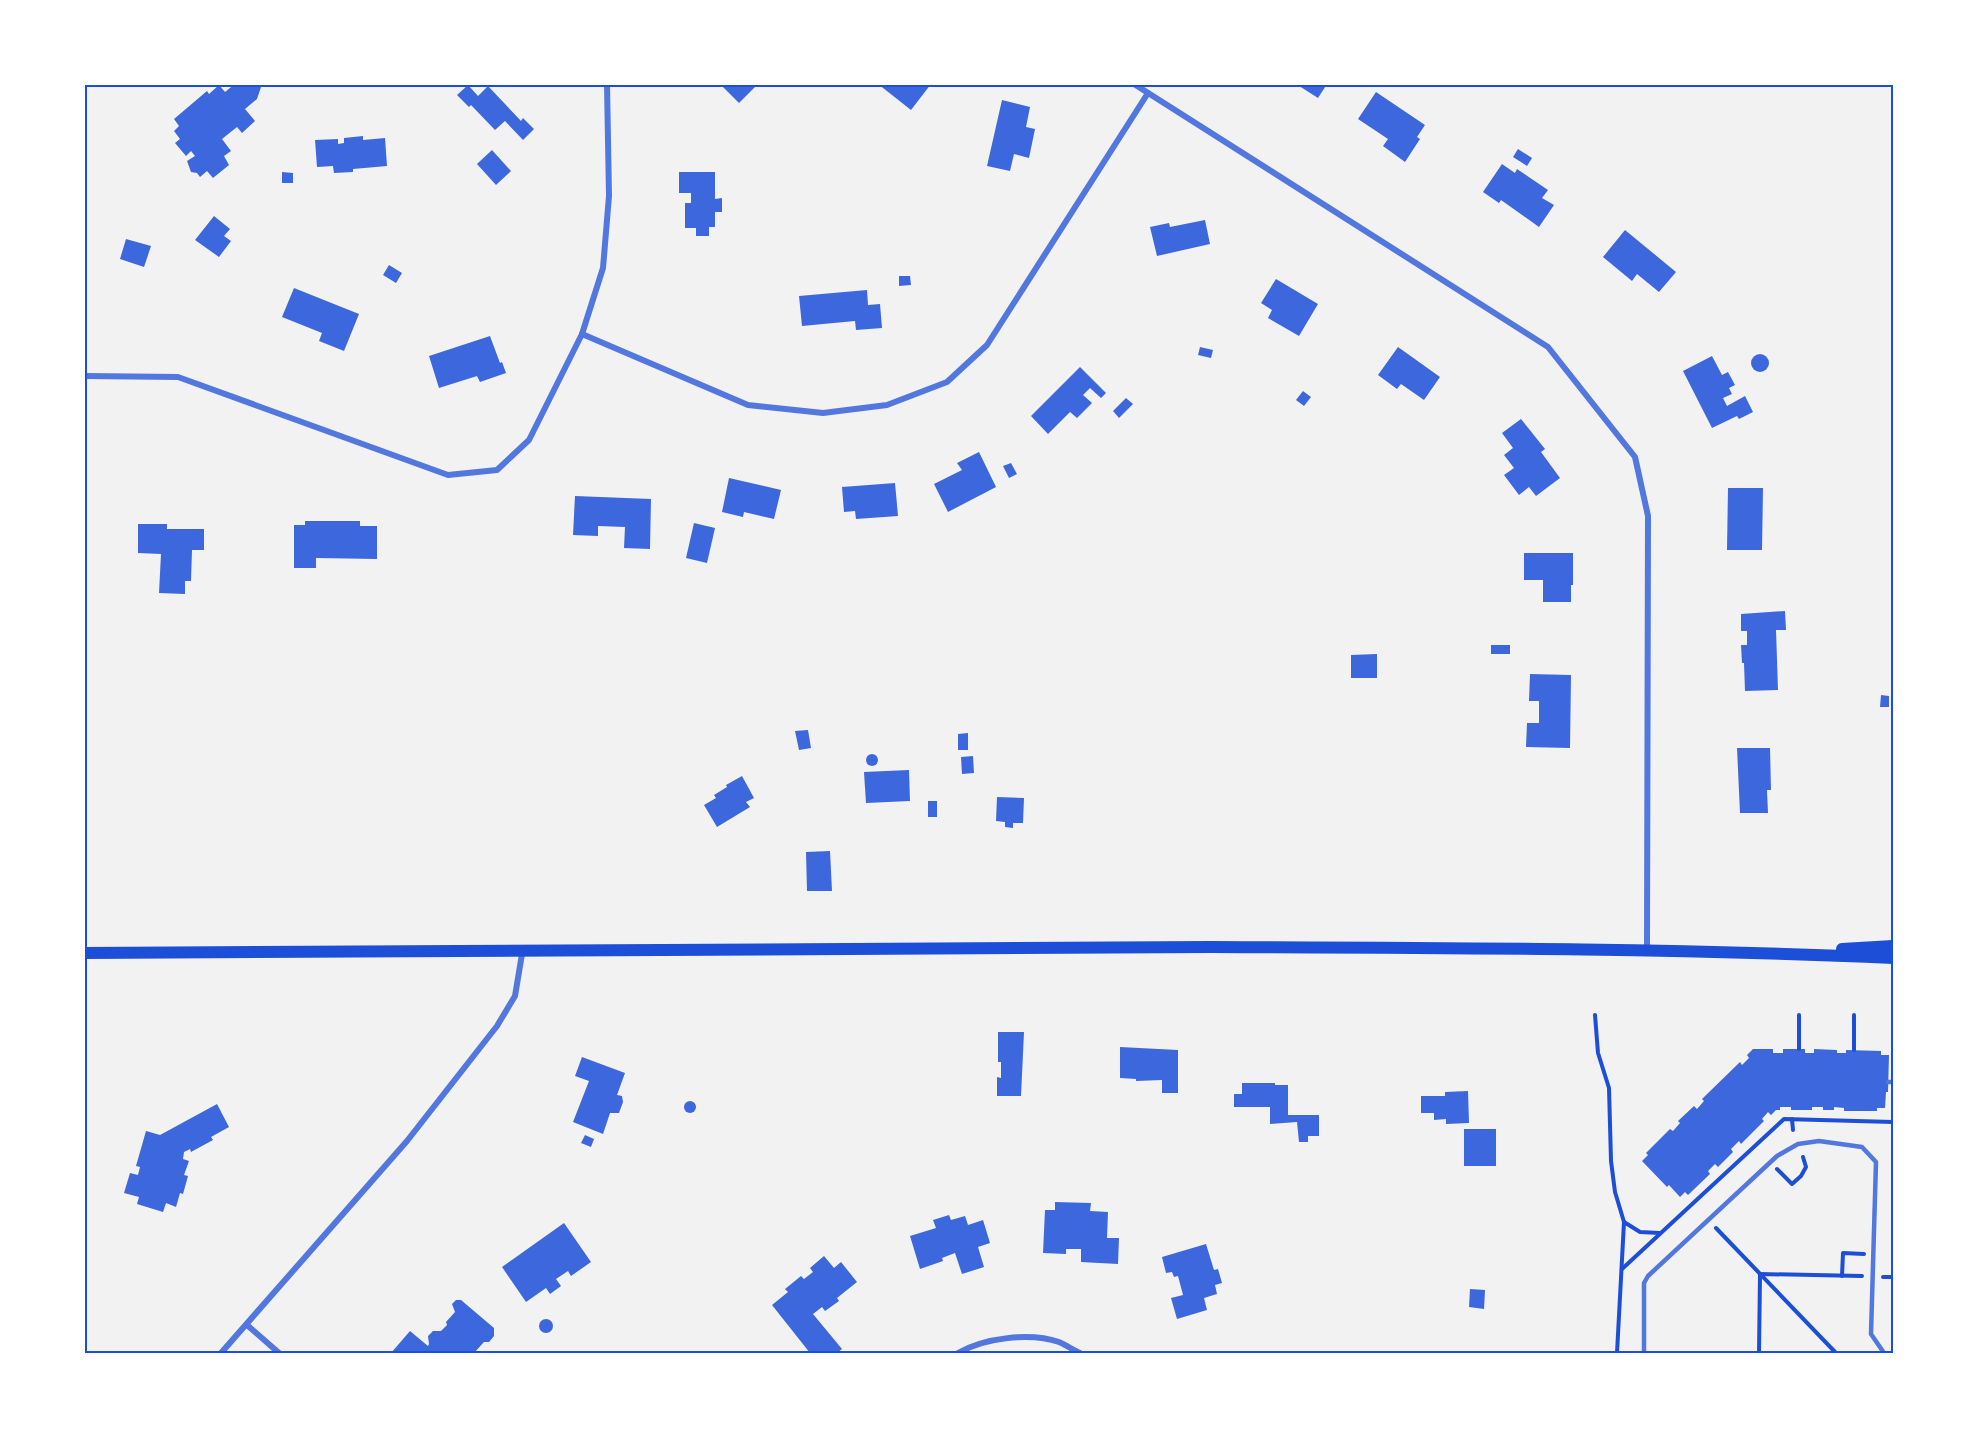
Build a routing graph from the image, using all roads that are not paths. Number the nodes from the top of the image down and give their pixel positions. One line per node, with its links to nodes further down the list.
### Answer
1 (607, 84): 4 (street)
2 (1134, 84): 3 (street)
3 (1148, 93): 4 (street); 8 (street)
4 (582, 334): 5 (street)
5 (84, 376)
6 (1893, 946): 9 (main road)
7 (523, 948): 8 (main road); 10 (main road); 12 (street)
8 (1647, 949): 9 (main road)
9 (1766, 952): 11 (main road)
10 (84, 953)
11 (1893, 958)
12 (247, 1324): 14 (street); 15 (street)
13 (1880, 1352): 18 (lane)
14 (221, 1353)
15 (279, 1353)
16 (958, 1353): 17 (street)
17 (1080, 1353)
18 (1644, 1353)

